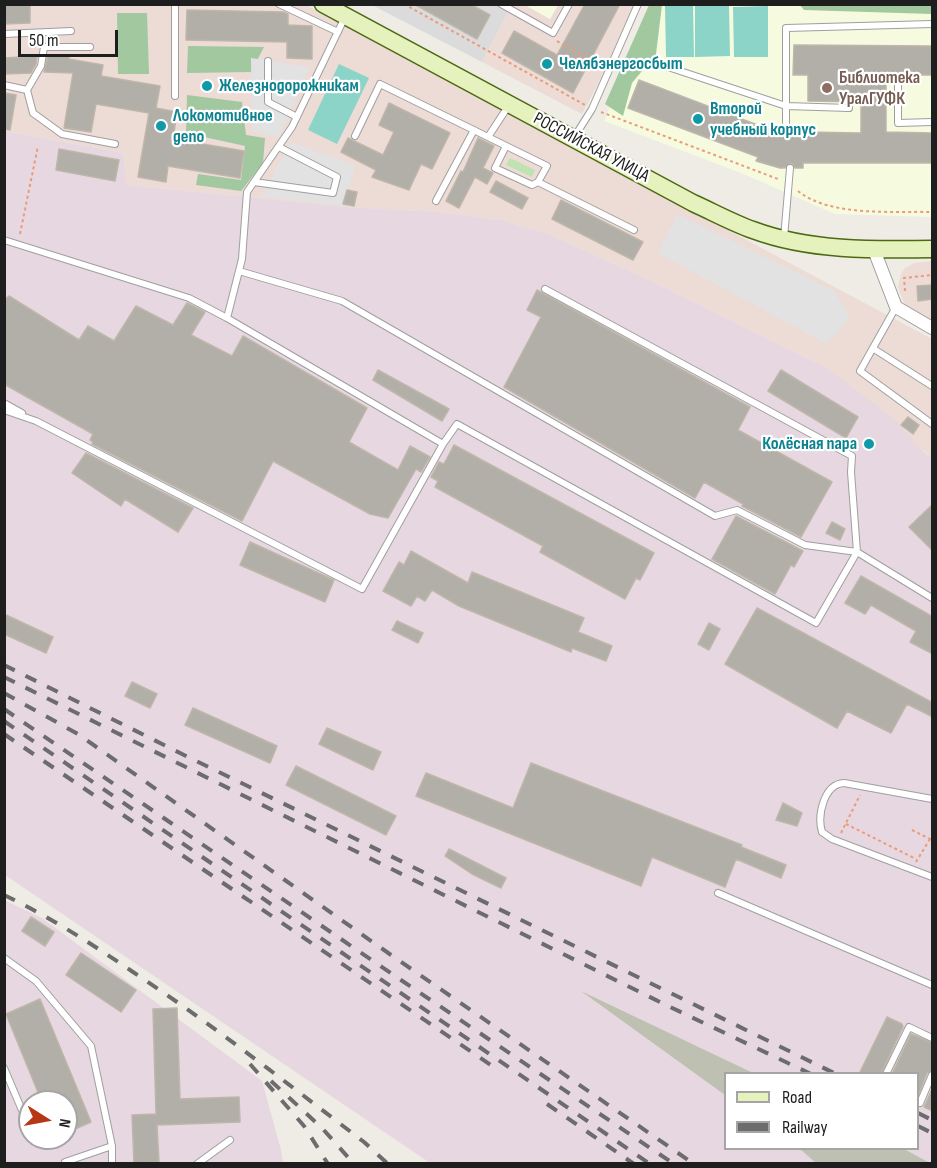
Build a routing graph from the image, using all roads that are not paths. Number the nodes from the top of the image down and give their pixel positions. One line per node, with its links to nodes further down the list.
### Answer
1 (175, 4): 18 (lane)
2 (279, 4): 10 (lane)
3 (322, 4): 7 (main road, РОССИЙСКАЯ УЛИЦА)
4 (501, 4): 5 (lane)
5 (569, 4)
6 (638, 4): 28 (lane)
7 (345, 16): 10 (lane); 19 (main road, РОССИЙСКАЯ УЛИЦА)
8 (933, 24): 20 (lane)
9 (71, 31): 11 (lane)
10 (338, 32): 22 (lane)
11 (4, 34)
12 (90, 47): 17 (lane)
13 (268, 61): 22 (lane)
14 (668, 67): 20 (lane)
15 (898, 81): 23 (lane)
16 (4, 85): 17 (lane)
17 (27, 90): 29 (lane)
18 (175, 96)
19 (509, 104): 27 (lane); 28 (main road, РОССИЙСКАЯ УЛИЦА)
20 (786, 106): 21 (lane); 24 (lane)
21 (849, 108)
22 (297, 117): 31 (lane)
23 (933, 122)
24 (786, 127)
25 (474, 130): 26 (lane); 27 (lane); 35 (lane)
26 (355, 136)
27 (488, 137): 30 (lane)
28 (573, 138): 38 (main road, РОССИЙСКАЯ УЛИЦА)
29 (115, 144)
30 (506, 146): 34 (lane); 34 (lane)
31 (279, 147): 33 (lane); 33 (lane)
32 (790, 168): 38 (lane)
33 (254, 182): 42 (lane)
34 (538, 182): 36 (lane)
35 (436, 201)
36 (634, 230)
37 (933, 237): 41 (main road, РОССИЙСКАЯ УЛИЦА)
38 (784, 239): 41 (main road, РОССИЙСКАЯ УЛИЦА)
39 (4, 240): 45 (lane)
40 (933, 249): 41 (main road, РОССИЙСКАЯ УЛИЦА)
41 (874, 250): 44 (street)
42 (239, 271): 45 (lane); 54 (lane)
43 (546, 289): 54 (lane)
44 (901, 304): 46 (street); 47 (lane)
45 (227, 318): 53 (lane)
46 (933, 328)
47 (874, 349): 48 (lane); 52 (lane)
48 (933, 386)
49 (4, 403): 51 (lane)
50 (4, 410): 51 (lane)
51 (36, 421): 53 (lane)
52 (932, 424)
53 (443, 444): 54 (lane)
54 (857, 552): 55 (lane)
55 (933, 598)
56 (933, 799): 57 (lane)
57 (933, 877)
58 (718, 893): 60 (lane)
59 (4, 958): 68 (lane)
60 (933, 985)
61 (933, 1038): 63 (lane)
62 (4, 1068): 65 (lane)
63 (887, 1072)
64 (933, 1075): 66 (lane)
65 (18, 1101)
66 (920, 1102)
67 (230, 1140): 71 (lane)
68 (112, 1146): 69 (lane); 70 (lane)
69 (65, 1162)
70 (112, 1164)
71 (196, 1164)

